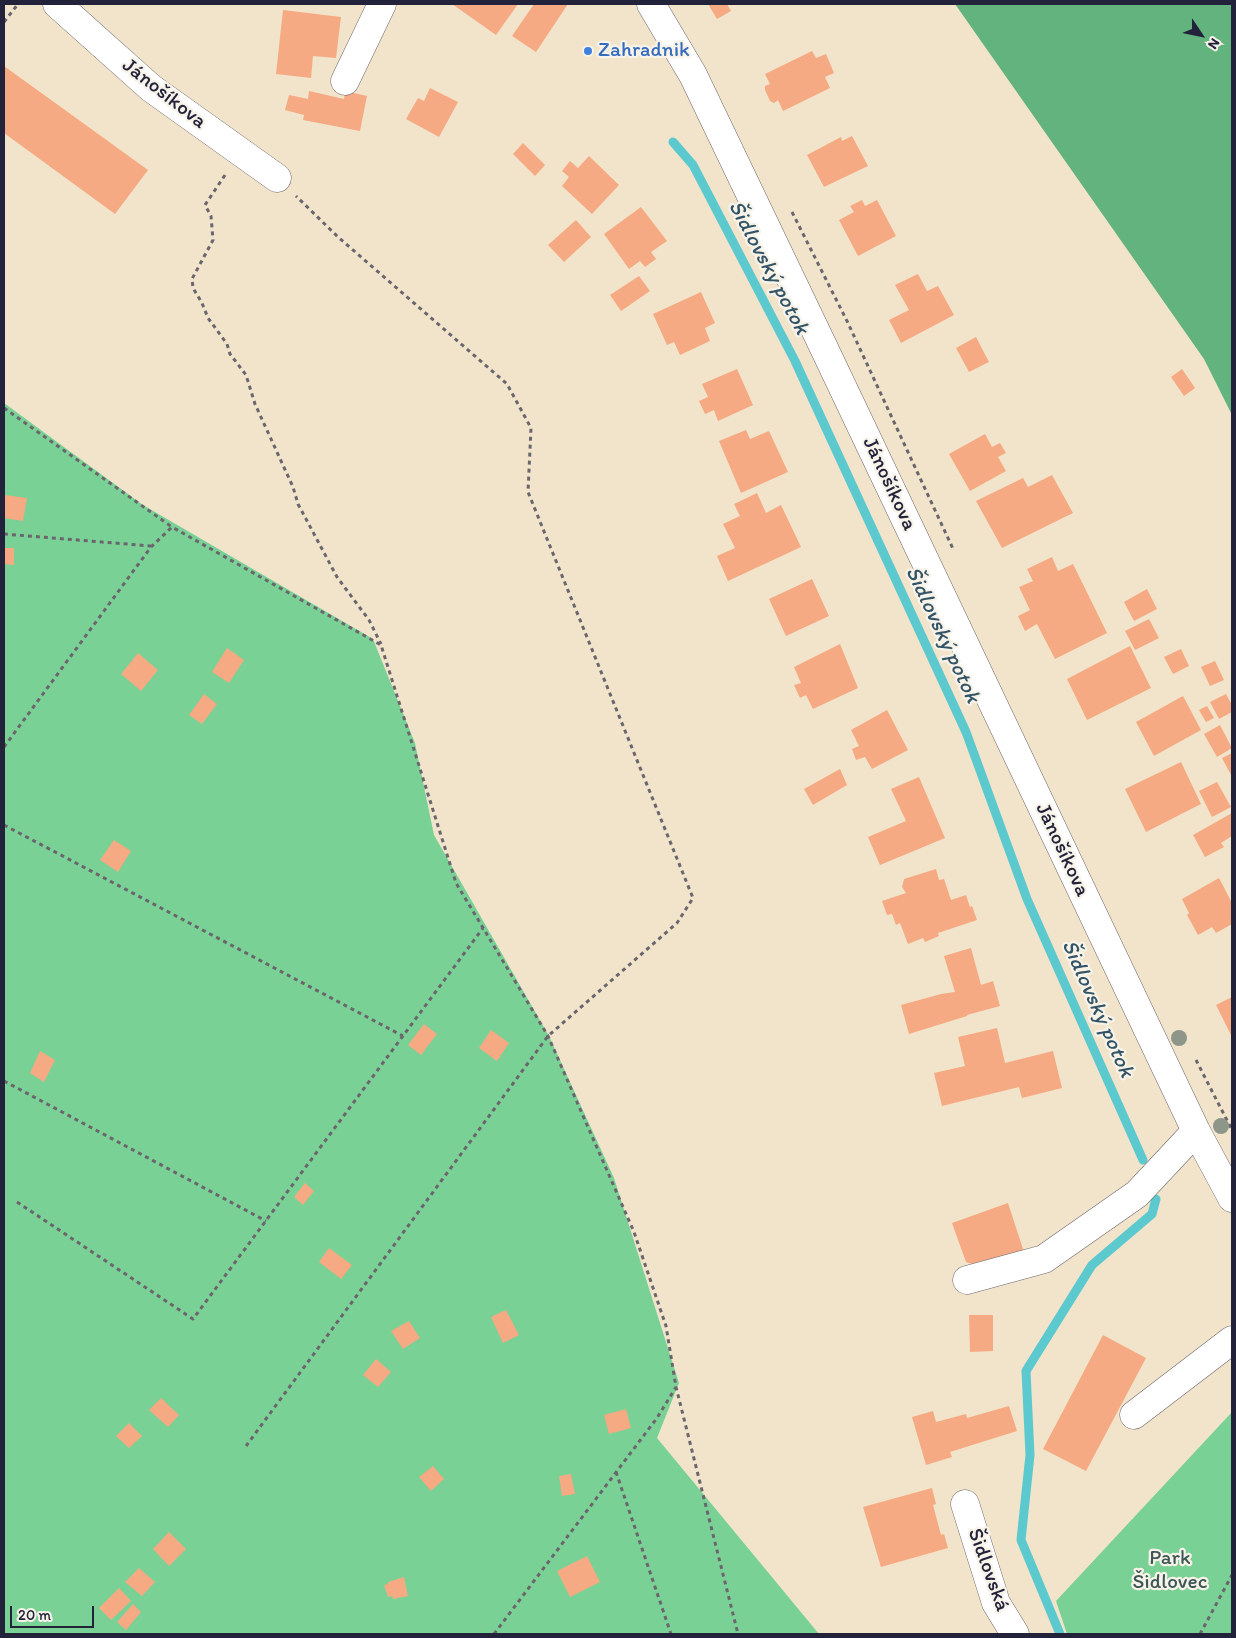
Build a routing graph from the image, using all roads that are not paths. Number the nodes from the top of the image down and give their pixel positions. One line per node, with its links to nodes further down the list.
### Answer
1 (57, 4): 5 (street, Jánošíkova)
2 (382, 4): 4 (street)
3 (651, 4): 6 (street, Jánošíkova)
4 (345, 81)
5 (277, 178)
6 (1196, 1132): 7 (street, Jánošíkova); 8 (street)
7 (1232, 1198)
8 (967, 1280)
9 (1232, 1340): 10 (street)
10 (1134, 1415)
11 (964, 1504): 12 (street, Šidlovská)
12 (1015, 1634)

